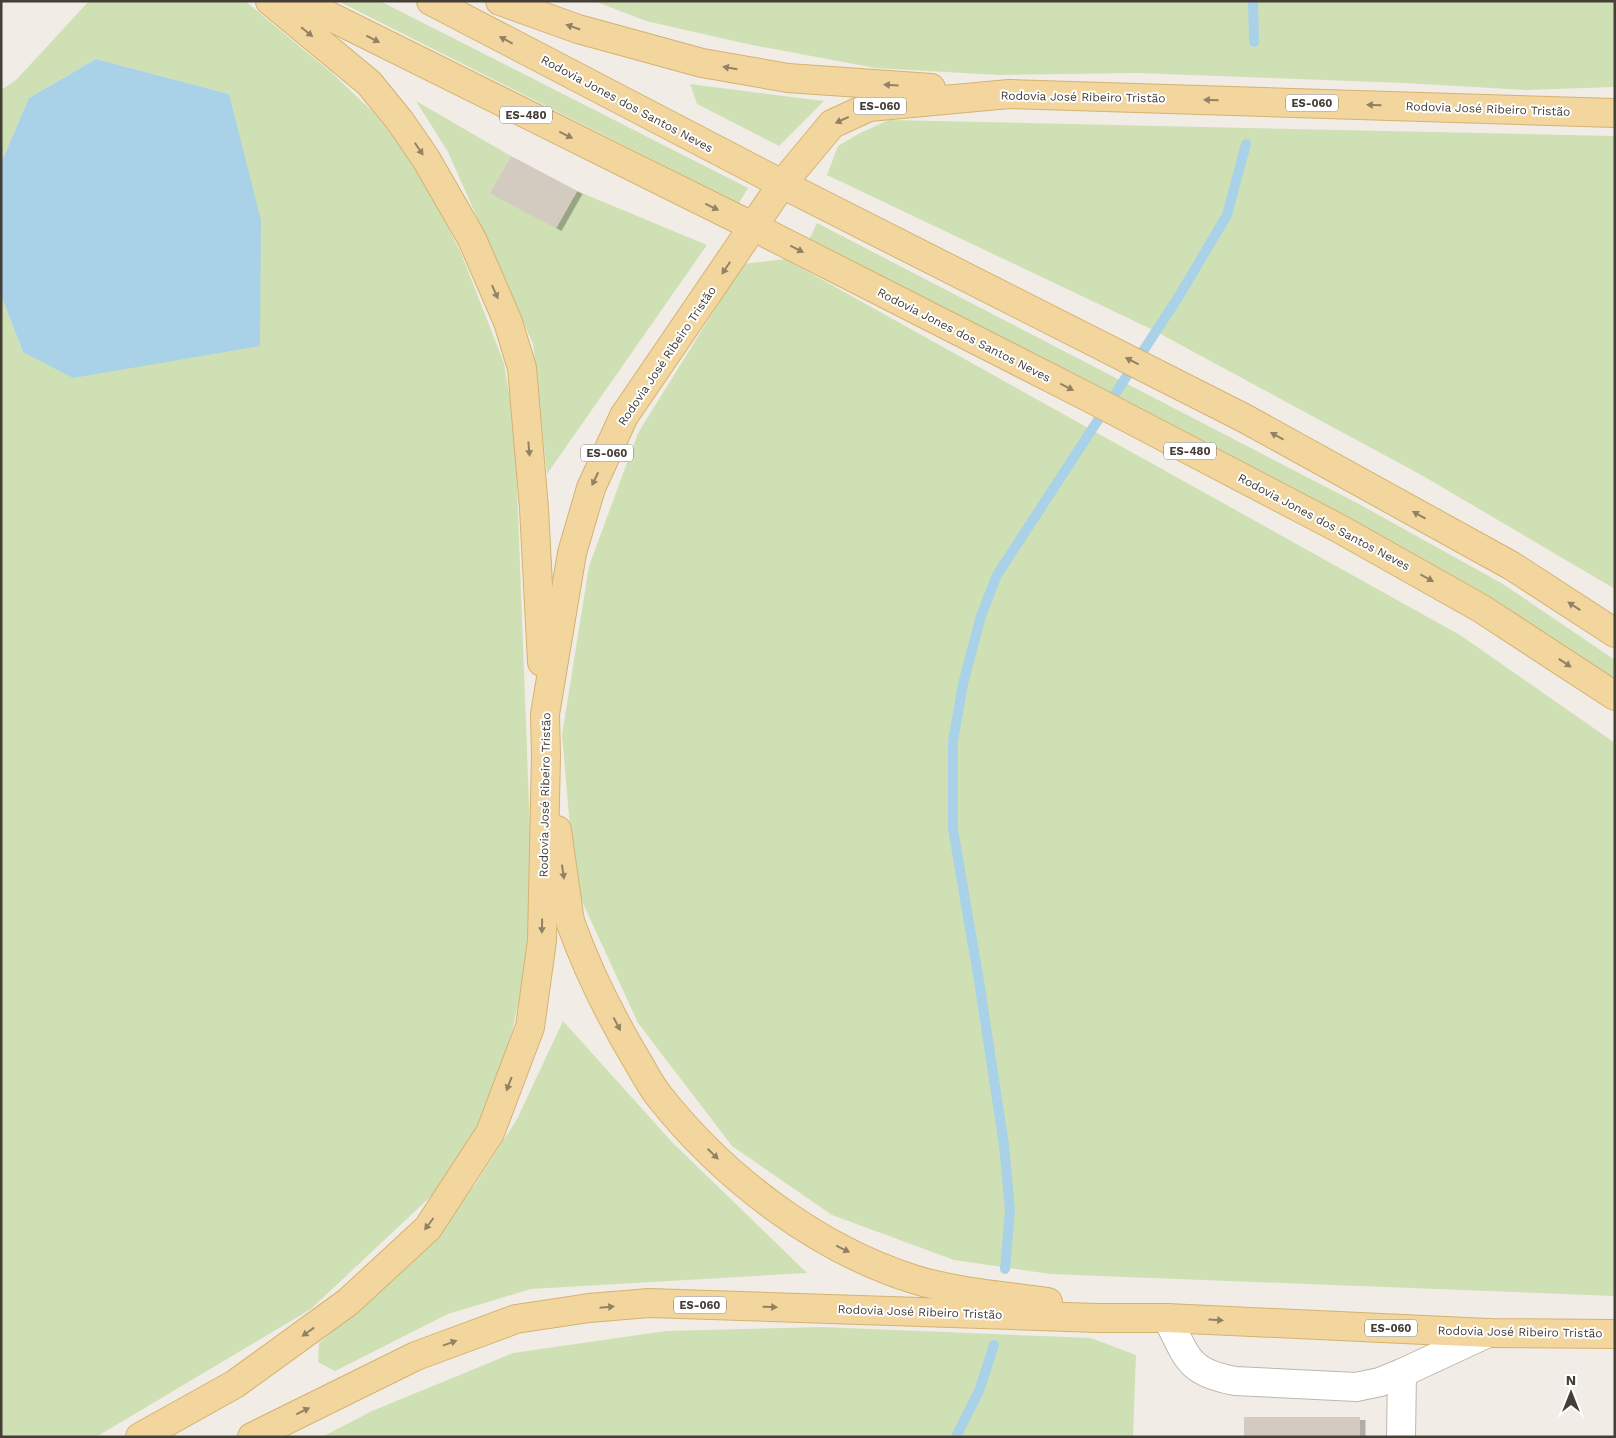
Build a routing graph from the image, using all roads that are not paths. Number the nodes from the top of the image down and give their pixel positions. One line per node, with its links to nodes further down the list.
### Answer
1 (270, 1): 11 (main road, one-way to 11)
2 (299, 1): 8 (main road, Rodovia Jones dos Santos Neves / ES-480, one-way to 8)
3 (431, 1): 7 (main road, Rodovia Jones dos Santos Neves, one-way to 3)
4 (500, 1): 5 (main road, one-way to 4)
5 (1009, 94): 6 (main road, Rodovia José Ribeiro Tristão / ES-060, one-way to 5); 7 (main road, Rodovia José Ribeiro Tristão / ES-060, one-way to 7)
6 (1615, 113)
7 (782, 184): 8 (main road, Rodovia José Ribeiro Tristão / ES-060); 9 (main road, Rodovia Jones dos Santos Neves, one-way to 7)
8 (754, 227): 10 (main road, Rodovia Jones dos Santos Neves / ES-480, one-way to 10); 11 (main road, Rodovia José Ribeiro Tristão / ES-060, one-way to 11)
9 (1615, 632)
10 (1615, 696)
11 (545, 714): 12 (main road, Rodovia José Ribeiro Tristão / ES-060)
12 (546, 755): 13 (main road, one-way to 13); 17 (main road, Rodovia José Ribeiro Tristão / ES-060, one-way to 17)
13 (1167, 1318): 14 (main road, Rodovia José Ribeiro Tristão / ES-060, one-way to 14); 16 (lane); 18 (main road, Rodovia José Ribeiro Tristão / ES-060, one-way to 13)
14 (1488, 1333): 15 (main road, Rodovia José Ribeiro Tristão / ES-060); 16 (lane)
15 (1615, 1334)
16 (1402, 1373): 19 (lane)
17 (140, 1437)
18 (252, 1437)
19 (1402, 1437)

